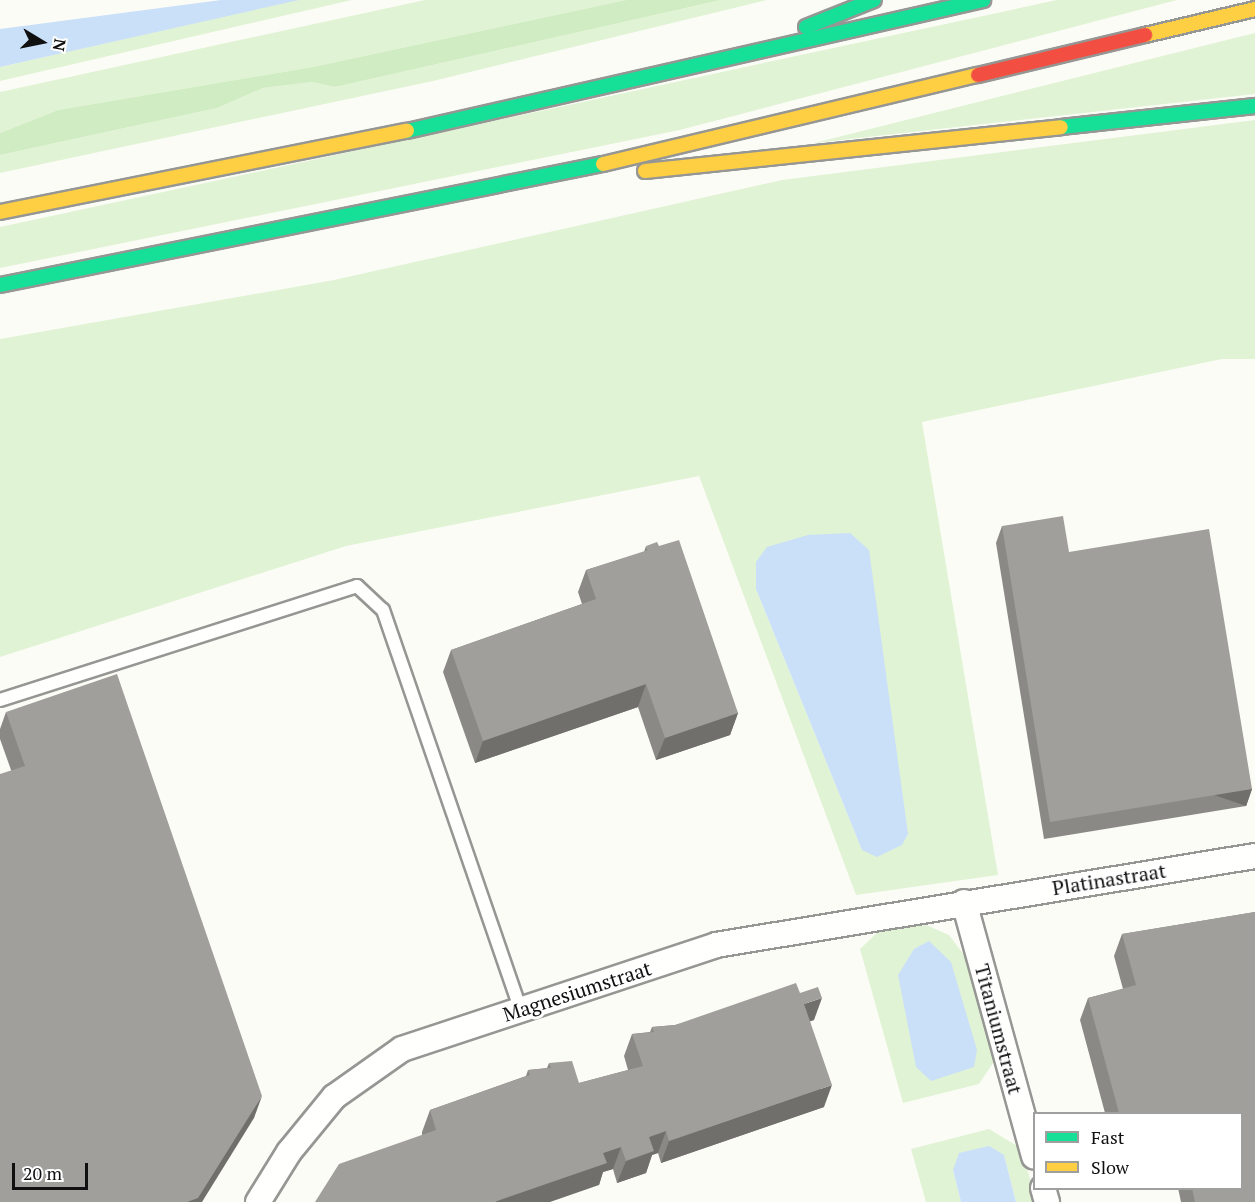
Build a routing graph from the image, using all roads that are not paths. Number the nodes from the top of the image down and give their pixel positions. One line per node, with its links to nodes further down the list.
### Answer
1 (874, 0): 4 (highway)
2 (983, 0): 4 (highway)
3 (1255, 9): 6 (highway)
4 (710, 65): 7 (highway)
5 (1255, 106): 6 (highway)
6 (537, 180): 8 (highway)
7 (0, 212)
8 (0, 285)
9 (0, 700): 12 (lane)
10 (1255, 856): 11 (street, Platinastraat)
11 (964, 902): 12 (street, Magnesiumstraat); 13 (street, Titaniumstraat)
12 (521, 1010): 14 (street, Magnesiumstraat)
13 (1033, 1150)
14 (258, 1202)

